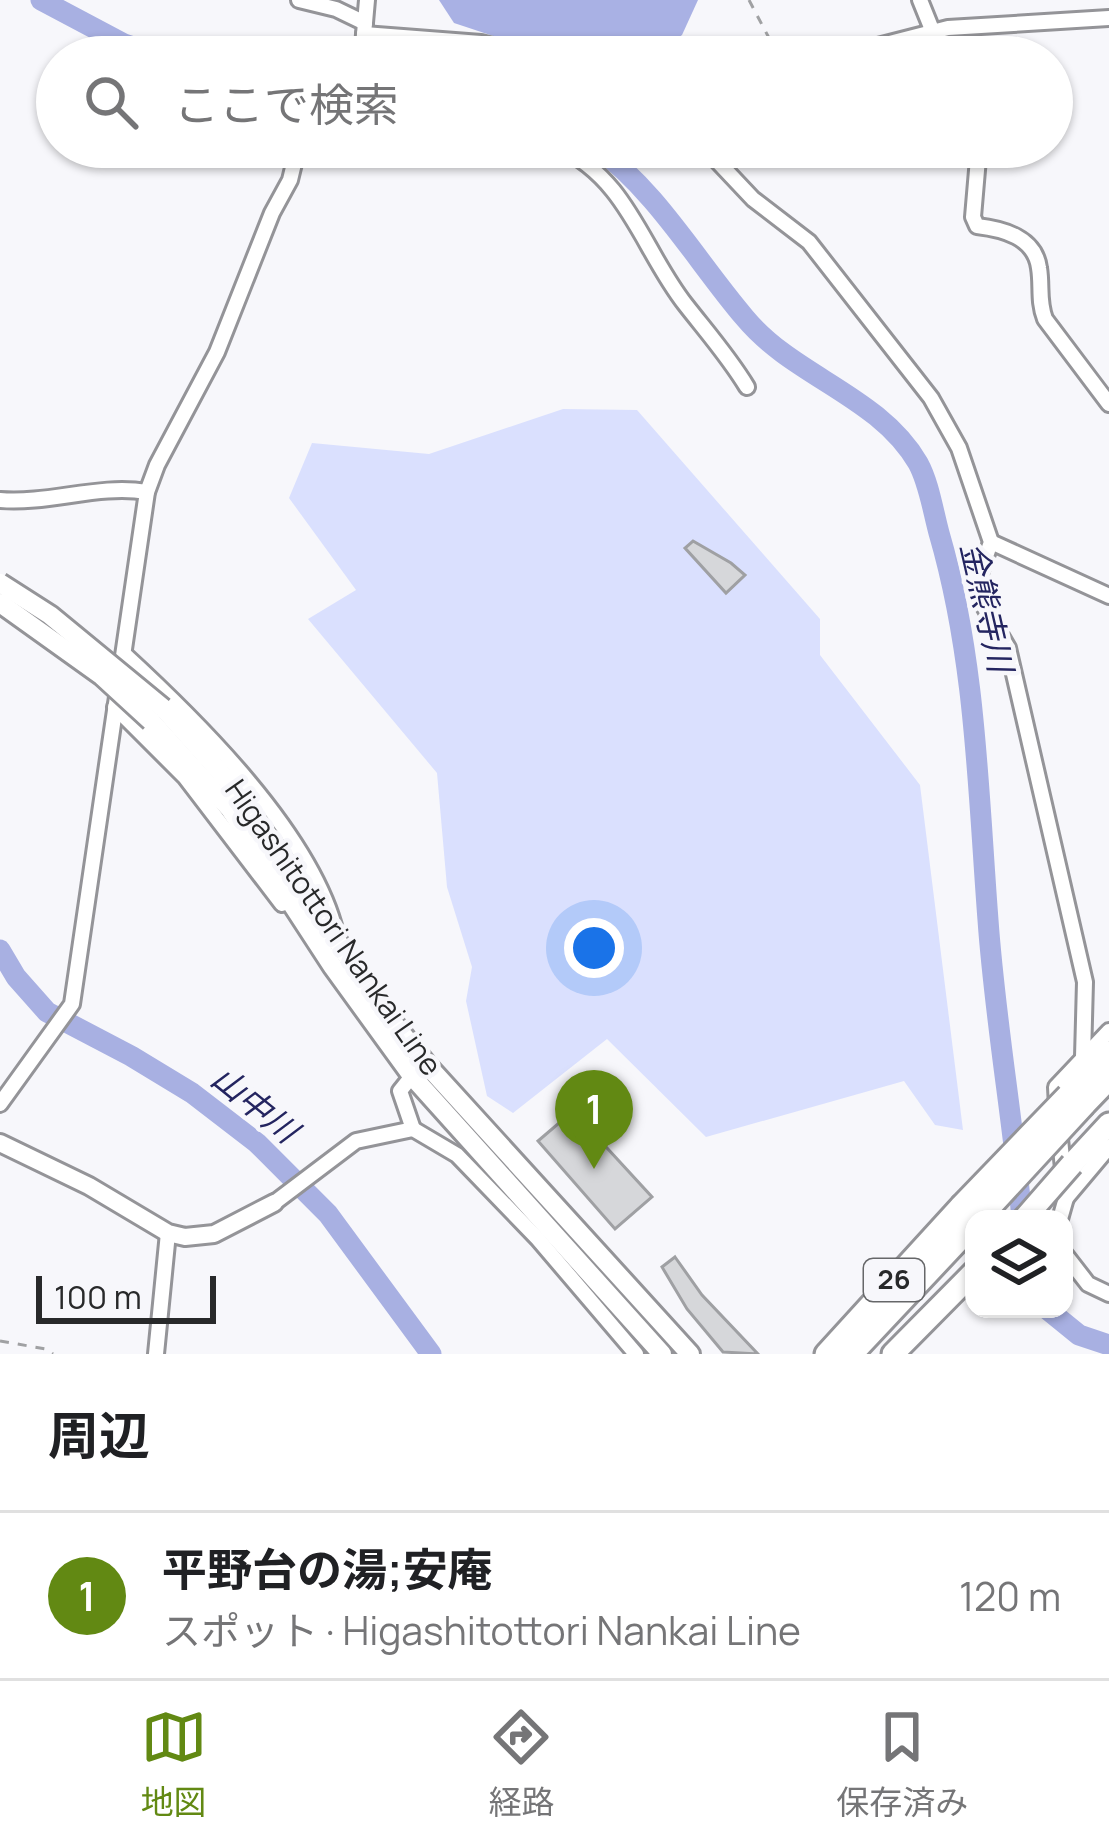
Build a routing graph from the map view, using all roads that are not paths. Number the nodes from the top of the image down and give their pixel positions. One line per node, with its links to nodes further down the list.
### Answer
1 (299, 0): 5 (street)
2 (367, 0): 5 (street)
3 (920, 0): 6 (street)
4 (1109, 18): 6 (street)
5 (364, 32): 7 (street); 8 (street)
6 (934, 32): 9 (street); 10 (street)
7 (364, 36)
8 (407, 36)
9 (918, 36)
10 (936, 36)
11 (293, 168): 17 (street)
12 (592, 168): 15 (street)
13 (724, 168): 19 (street)
14 (977, 168): 16 (street)
15 (747, 387)
16 (1109, 404)
17 (147, 492): 18 (street); 23 (street)
18 (0, 500)
19 (991, 542): 21 (street); 30 (street)
20 (0, 583): 25 (main road, Higashitottori Nankai Line, bridge)
21 (1109, 596)
22 (0, 603): 25 (main road, Higashitottori Nankai Line, bridge)
23 (124, 654): 24 (street); 26 (street)
24 (115, 707): 27 (street); 34 (street)
25 (157, 715): 26 (main road, Higashitottori Nankai Line); 27 (main road, Higashitottori Nankai Line)
26 (338, 940): 54 (main road, Higashitottori Nankai Line)
27 (333, 967): 31 (main road, Higashitottori Nankai Line)
28 (1109, 1030): 30 (street)
29 (1109, 1052): 33 (highway, 26)
30 (1083, 1058): 39 (street)
31 (412, 1076): 36 (street); 53 (main road, Higashitottori Nankai Line)
32 (1109, 1077): 33 (highway, 26)
33 (1076, 1099): 41 (highway, 26, bridge)
34 (0, 1104)
35 (1109, 1124): 42 (highway, bridge)
36 (413, 1130): 40 (street); 52 (street)
37 (0, 1143): 46 (street)
38 (1109, 1147): 39 (street)
39 (1066, 1198): 43 (street)
40 (274, 1202): 46 (street)
41 (976, 1210)
42 (1032, 1210)
43 (1063, 1210)
44 (965, 1221): 55 (highway, 26)
45 (965, 1222): 56 (highway, 26)
46 (167, 1233): 51 (street)
47 (1073, 1265): 49 (street)
48 (965, 1282): 50 (highway, 26)
49 (1109, 1294)
50 (903, 1349)
51 (155, 1354)
52 (636, 1354)
53 (662, 1354)
54 (690, 1354)
55 (826, 1354)
56 (850, 1354)

